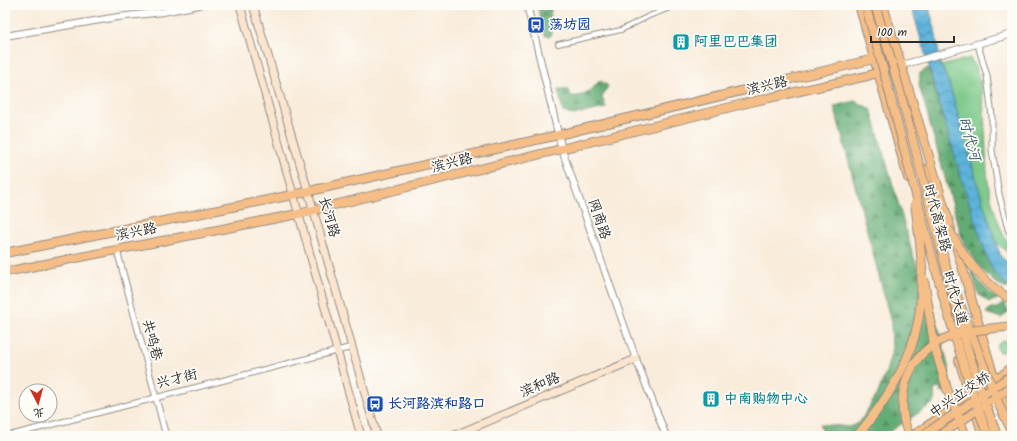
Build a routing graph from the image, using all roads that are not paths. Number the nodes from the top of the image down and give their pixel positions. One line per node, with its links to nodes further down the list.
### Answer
1 (199, 5): 11 (street)
2 (240, 5): 22 (main road, 长河路)
3 (253, 5): 21 (main road, 长河路)
4 (527, 5): 18 (street, 网商路)
5 (678, 5): 12 (street)
6 (859, 5): 14 (main road, 时代大道)
7 (865, 5): 20 (main road, 时代高架路, bridge)
8 (875, 5): 17 (main road, 时代高架路, bridge)
9 (883, 5): 15 (main road, 时代大道)
10 (1012, 34): 13 (street, 滨兴路)
11 (5, 36)
12 (558, 44)
13 (978, 45): 15 (street, 滨兴路); 25 (street)
14 (874, 59): 15 (main road, 滨兴路); 16 (main road, 时代大道); 18 (main road, 滨兴路)
15 (902, 65): 16 (main road, 滨兴路); 38 (main road, 时代大道)
16 (878, 73): 19 (main road, 滨兴路); 43 (main road, 时代大道)
17 (910, 128): 28 (main road, 时代高架路, bridge); 31 (main road, bridge)
18 (558, 135): 19 (street, 网商路); 21 (main road, 滨兴路)
19 (562, 150): 23 (main road, 滨兴路); 35 (street, 网商路)
20 (908, 161): 29 (main road, bridge); 62 (main road, 时代高架路, bridge)
21 (308, 191): 22 (main road, 滨兴路); 23 (main road, 长河路)
22 (292, 195): 24 (main road, 长河路); 27 (main road, 滨兴路)
23 (314, 210): 24 (main road, 滨兴路); 33 (main road, 长河路)
24 (298, 214): 26 (main road, 滨兴路); 34 (main road, 长河路)
25 (1012, 237)
26 (117, 250): 30 (main road, 滨兴路); 42 (street, 共鸣巷)
27 (5, 253)
28 (945, 264): 48 (main road, bridge); 63 (main road, 时代高架路, bridge)
29 (922, 266): 55 (main road, bridge); 60 (main road, bridge)
30 (5, 272)
31 (1012, 300)
32 (1012, 326): 56 (main road, bridge)
33 (352, 347): 34 (street, 兴才街); 52 (main road, 长河路)
34 (338, 352): 42 (street, 兴才街); 51 (main road, 长河路)
35 (636, 359): 53 (main road, 滨和路); 54 (street, 网商路)
36 (1012, 367): 38 (main road)
37 (1012, 375): 58 (main road, 中兴立交桥, bridge)
38 (995, 381): 41 (main road, 时代大道); 43 (main road)
39 (1012, 386): 44 (main road, 中兴立交桥, bridge)
40 (1012, 391): 41 (main road); 44 (main road, bridge)
41 (1000, 396): 45 (main road); 47 (main road, 时代大道)
42 (155, 397): 49 (street, 兴才街); 50 (street, 共鸣巷)
43 (971, 397): 45 (main road, 时代大道); 46 (main road)
44 (990, 401): 59 (main road, 中兴立交桥, bridge)
45 (976, 414): 59 (main road); 61 (main road, 时代大道)
46 (933, 424): 57 (main road); 59 (main road)
47 (1012, 426)
48 (1012, 431)
49 (8, 436)
50 (166, 436)
51 (361, 436)
52 (377, 436)
53 (453, 436)
54 (666, 436)
55 (857, 436)
56 (909, 436)
57 (912, 436)
58 (922, 436)
59 (941, 436)
60 (966, 436)
61 (983, 436)
62 (988, 436)
63 (997, 436)

